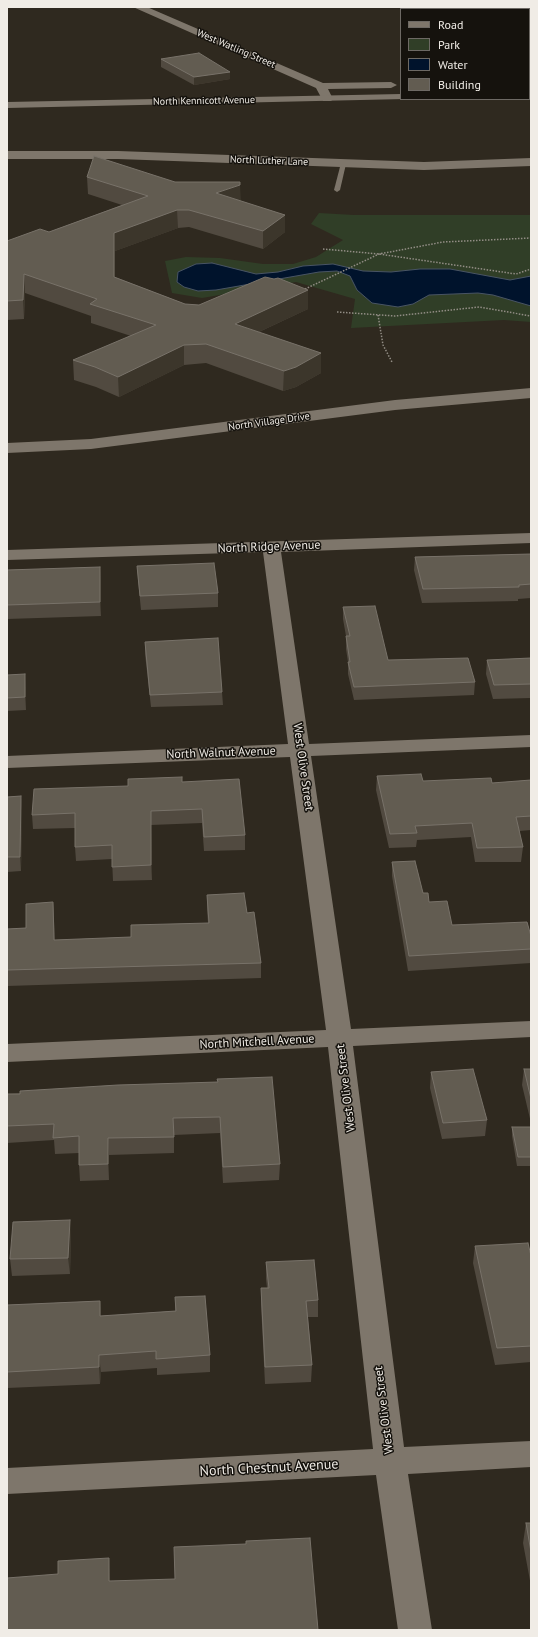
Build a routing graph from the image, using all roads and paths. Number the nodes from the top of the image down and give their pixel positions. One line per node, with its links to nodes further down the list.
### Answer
1 (138, 7): 3 (street, West Watling Street)
2 (396, 84): 3 (street); 4 (street)
3 (321, 86): 5 (street)
4 (398, 97): 5 (street, North Kennicott Avenue)
5 (327, 99): 6 (street, North Kennicott Avenue)
6 (7, 105)
7 (7, 155): 9 (street, North Luther Lane)
8 (531, 162): 9 (street, North Luther Lane)
9 (343, 164): 10 (lane)
10 (337, 190)
11 (531, 238): 13 (path)
12 (323, 248): 13 (path)
13 (379, 254): 14 (path); 15 (path)
14 (531, 269)
15 (305, 289)
16 (337, 312): 17 (path)
17 (378, 315): 18 (path); 19 (path)
18 (531, 316)
19 (392, 362)
20 (531, 393): 21 (street, North Village Drive)
21 (7, 448)
22 (531, 538): 23 (street, North Ridge Avenue)
23 (271, 547): 24 (street, North Ridge Avenue); 26 (street, West Olive Street)
24 (7, 555)
25 (531, 741): 26 (street, North Walnut Avenue)
26 (301, 750): 27 (street, North Walnut Avenue); 29 (street, West Olive Street)
27 (7, 762)
28 (531, 1029): 29 (street, North Mitchell Avenue)
29 (340, 1038): 30 (street, North Mitchell Avenue); 32 (street, West Olive Street)
30 (7, 1053)
31 (531, 1454): 32 (street, North Chestnut Avenue)
32 (390, 1462): 33 (street, North Chestnut Avenue); 34 (street, West Olive Street)
33 (7, 1481)
34 (415, 1630)

